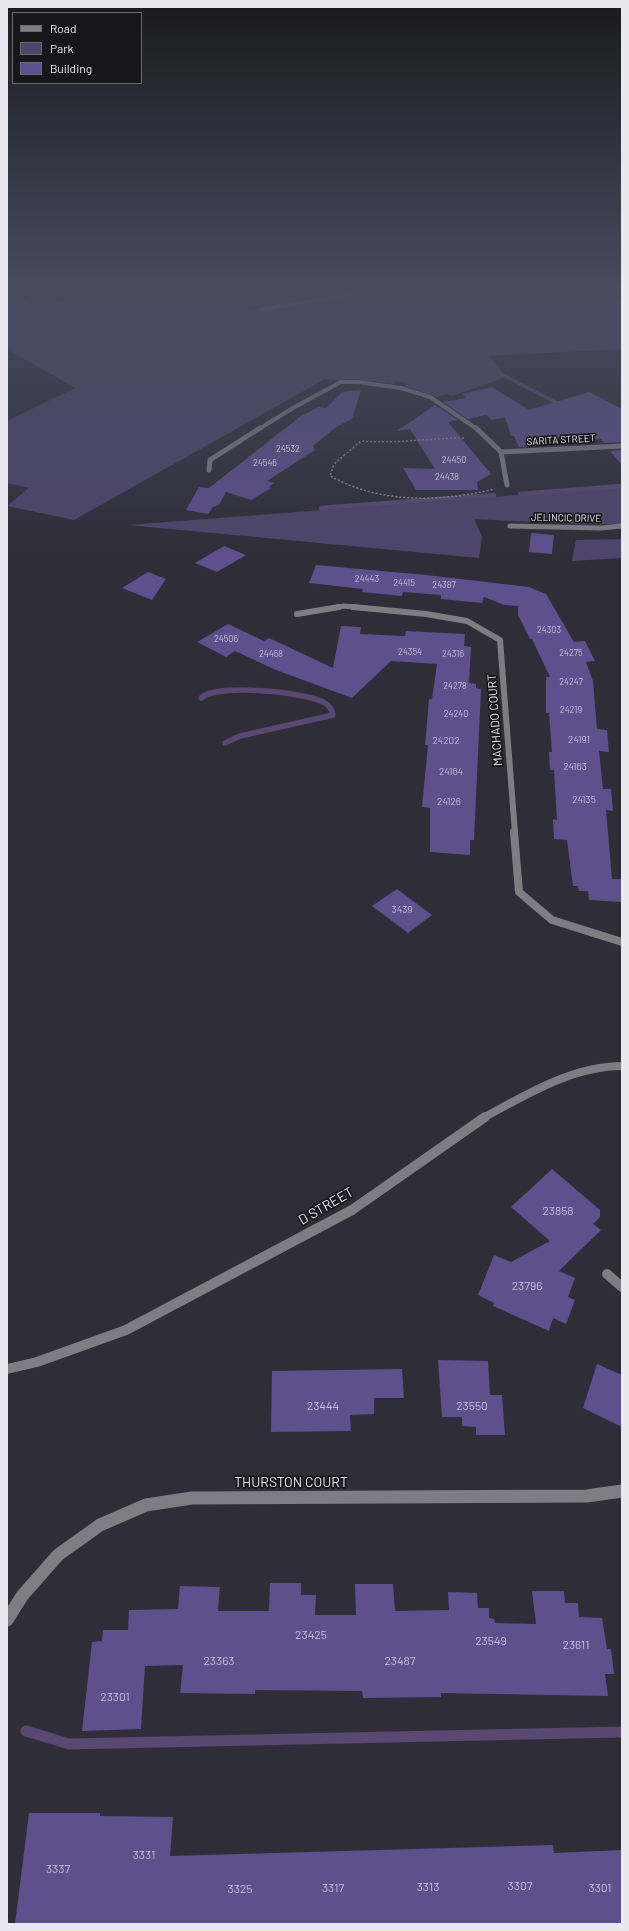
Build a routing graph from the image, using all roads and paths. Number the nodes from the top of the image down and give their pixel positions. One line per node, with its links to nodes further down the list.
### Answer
1 (491, 441): 3 (street); 4 (street); 5 (path)
2 (622, 446): 3 (street, SARITA STREET)
3 (501, 452): 5 (street)
4 (209, 470)
5 (507, 485)
6 (510, 526): 7 (street, JELINCIC DRIVE)
7 (622, 526)
8 (297, 614): 9 (street, MACHADO COURT)
9 (622, 942)
10 (622, 1066): 13 (street, D STREET)
11 (607, 1274): 12 (street)
12 (622, 1287)
13 (7, 1369)
14 (622, 1491): 15 (street, THURSTON COURT)
15 (7, 1620)

